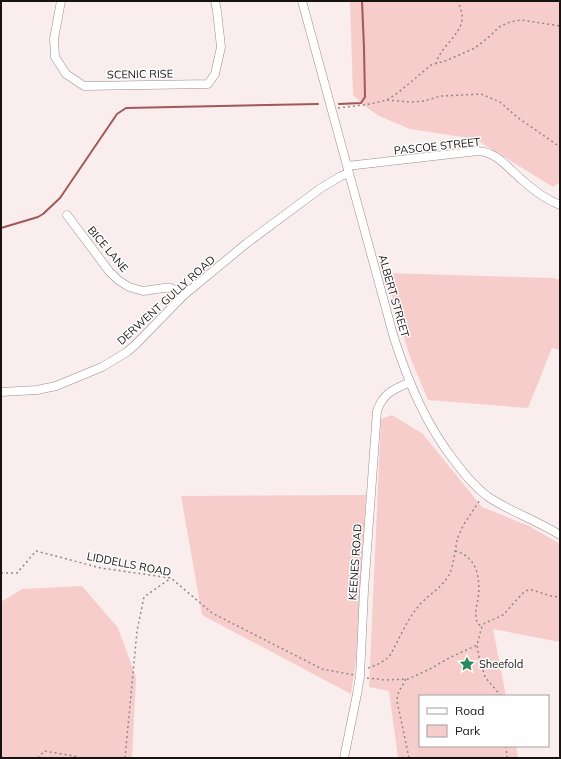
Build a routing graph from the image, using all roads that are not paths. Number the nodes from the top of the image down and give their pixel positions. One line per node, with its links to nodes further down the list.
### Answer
1 (61, 1): 2 (street, SCENIC RISE)
2 (215, 1)
3 (302, 1): 4 (street, ALBERT STREET)
4 (348, 170): 5 (street, PASCOE STREET); 7 (street, DERWENT GULLY ROAD); 8 (street, ALBERT STREET)
5 (560, 204)
6 (67, 215): 7 (street, BICE LANE)
7 (184, 295): 9 (street, DERWENT GULLY ROAD)
8 (410, 382): 10 (street, ALBERT STREET); 11 (street, KEENES ROAD)
9 (1, 392)
10 (560, 535)
11 (344, 758)

